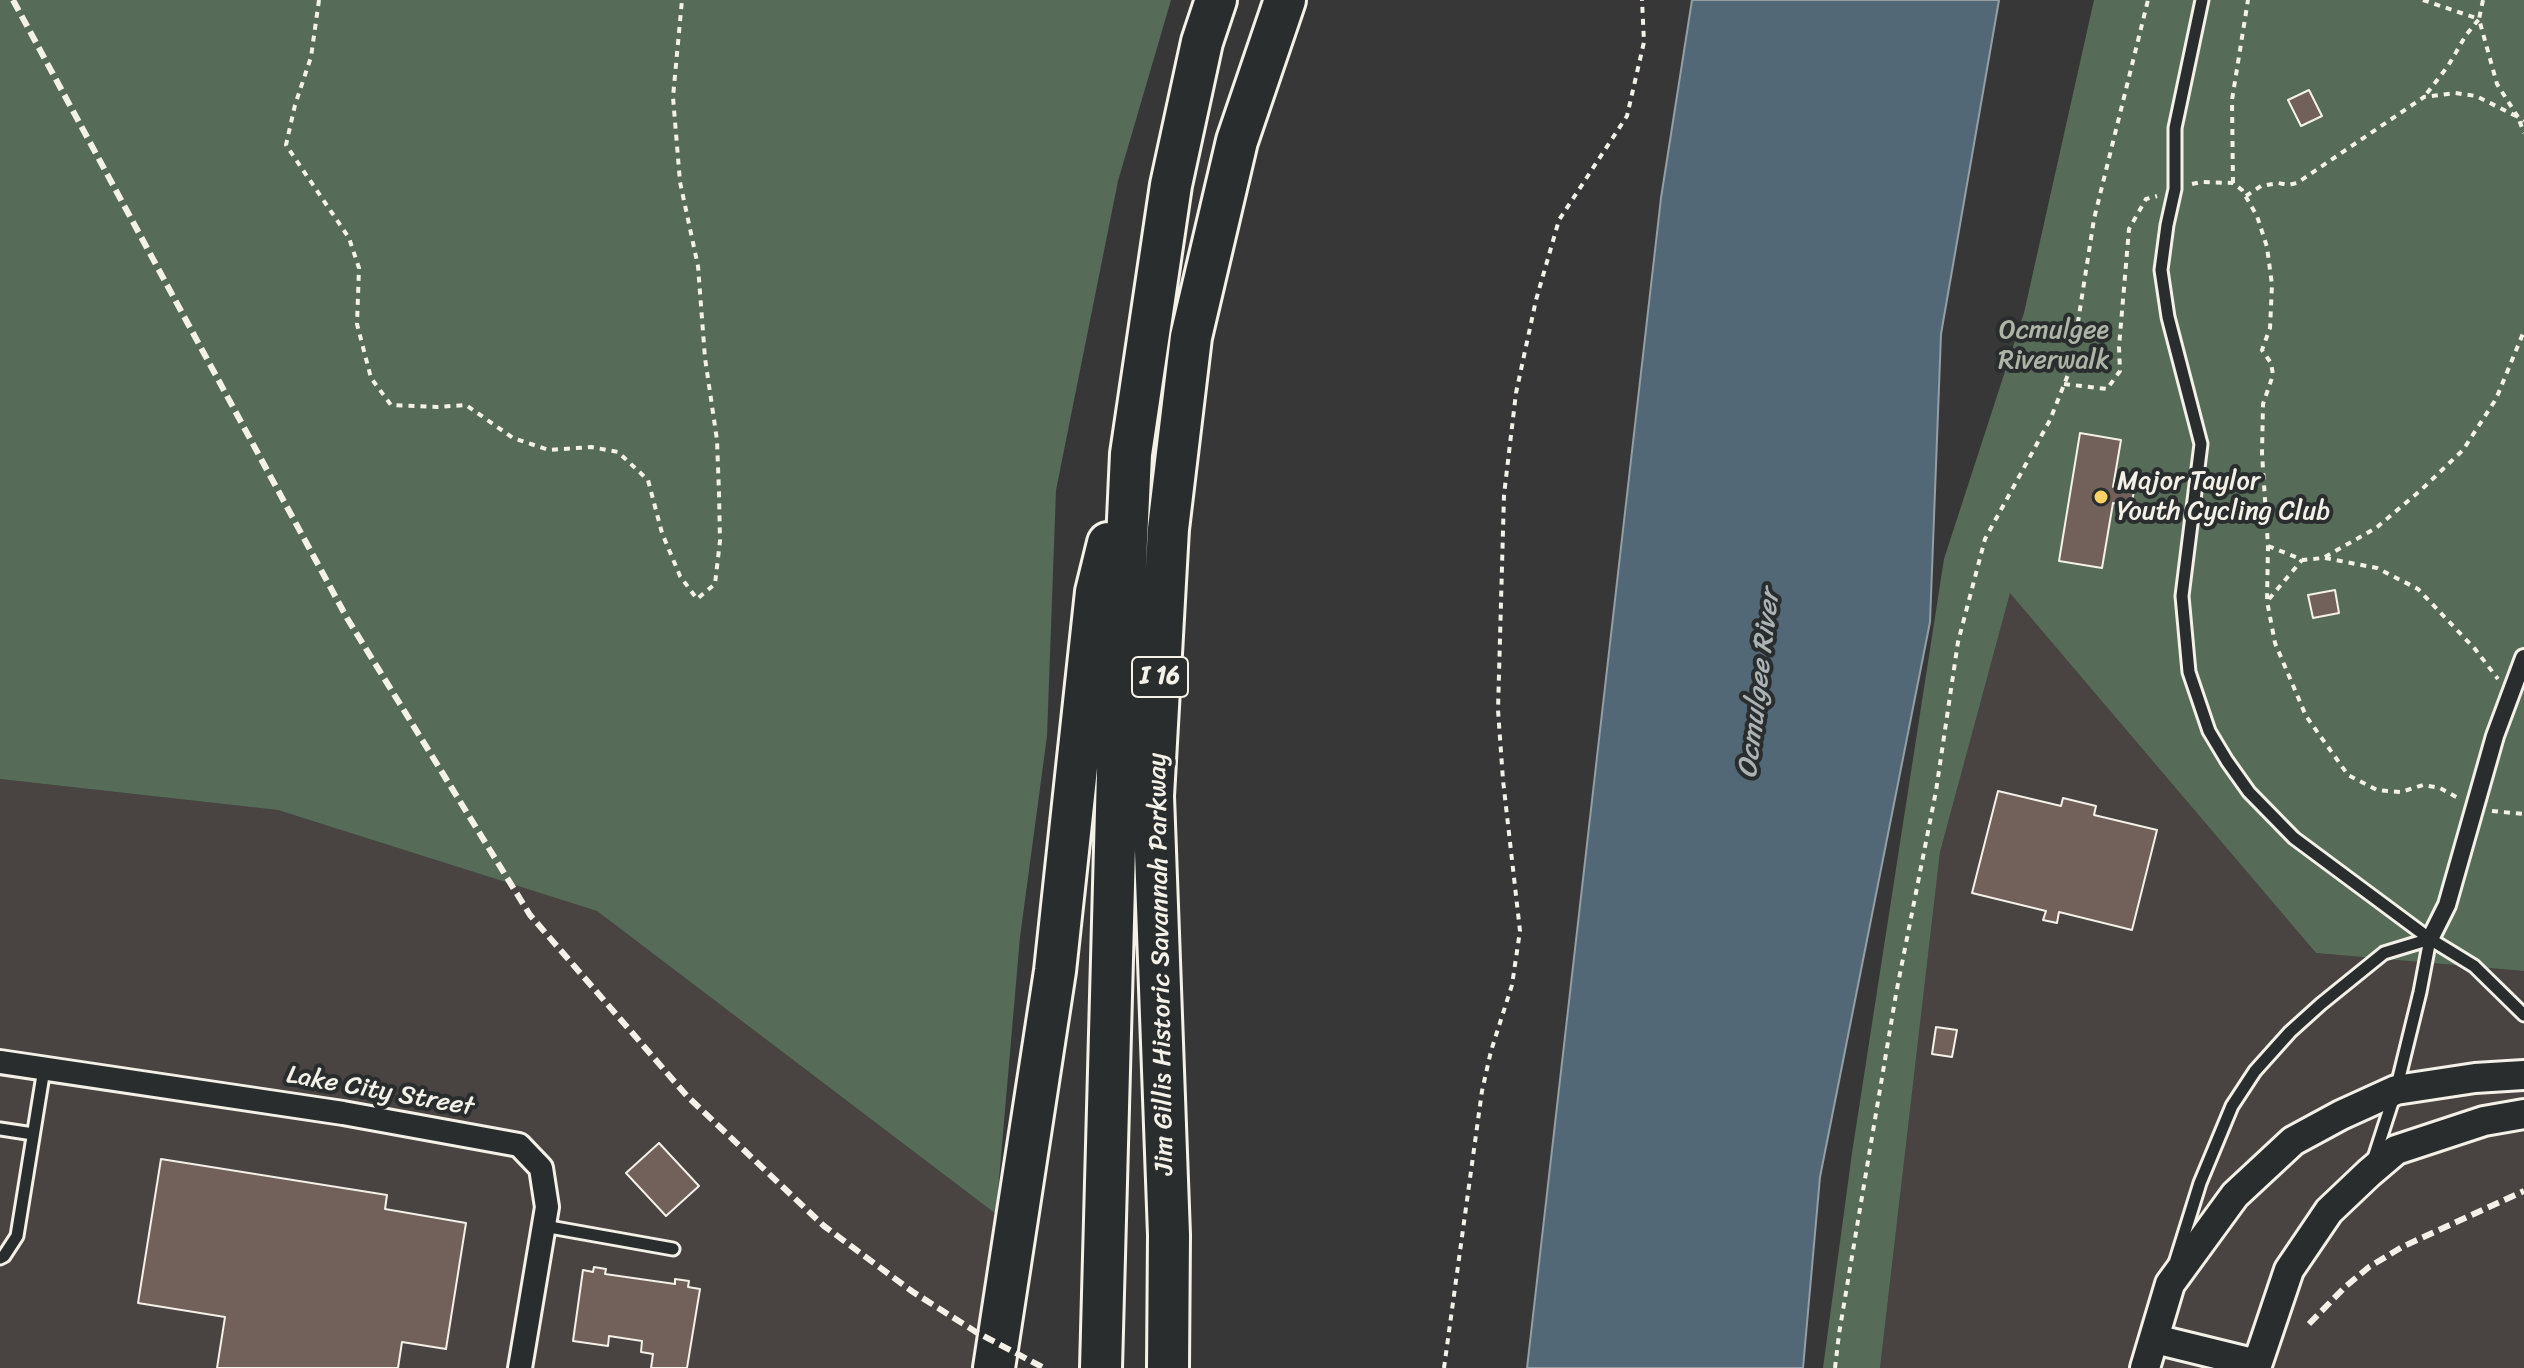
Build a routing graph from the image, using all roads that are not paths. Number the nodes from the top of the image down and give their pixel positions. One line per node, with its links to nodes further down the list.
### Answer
1 (1216, 0): 4 (highway, Jim Gillis Historic Savannah Parkway / I 16)
2 (1285, 0): 17 (highway, Jim Gillis Historic Savannah Parkway / I 16)
3 (2202, 0): 6 (lane)
4 (1131, 454): 24 (highway); 25 (highway, Jim Gillis Historic Savannah Parkway / I 16)
5 (2524, 658): 6 (street)
6 (2430, 939): 7 (lane); 11 (lane); 20 (lane)
7 (2524, 1015)
8 (0, 1062): 9 (street, Lake City Street)
9 (44, 1069): 14 (lane); 16 (street, Lake City Street)
10 (2524, 1075): 11 (street)
11 (2396, 1090): 15 (lane); 20 (street)
12 (2524, 1114): 15 (street)
13 (0, 1129): 14 (lane)
14 (33, 1134): 19 (lane)
15 (2369, 1173): 22 (street)
16 (544, 1226): 18 (lane); 23 (street, Lake City Street)
17 (1169, 1235): 26 (highway, Jim Gillis Historic Savannah Parkway / I 16); 27 (highway)
18 (673, 1249)
19 (0, 1258)
20 (2170, 1284): 21 (street)
21 (2155, 1339): 22 (street); 28 (street)
22 (2256, 1366)
23 (520, 1368)
24 (994, 1368)
25 (1101, 1368)
26 (1168, 1368)
27 (1191, 1368)
28 (2145, 1368)

